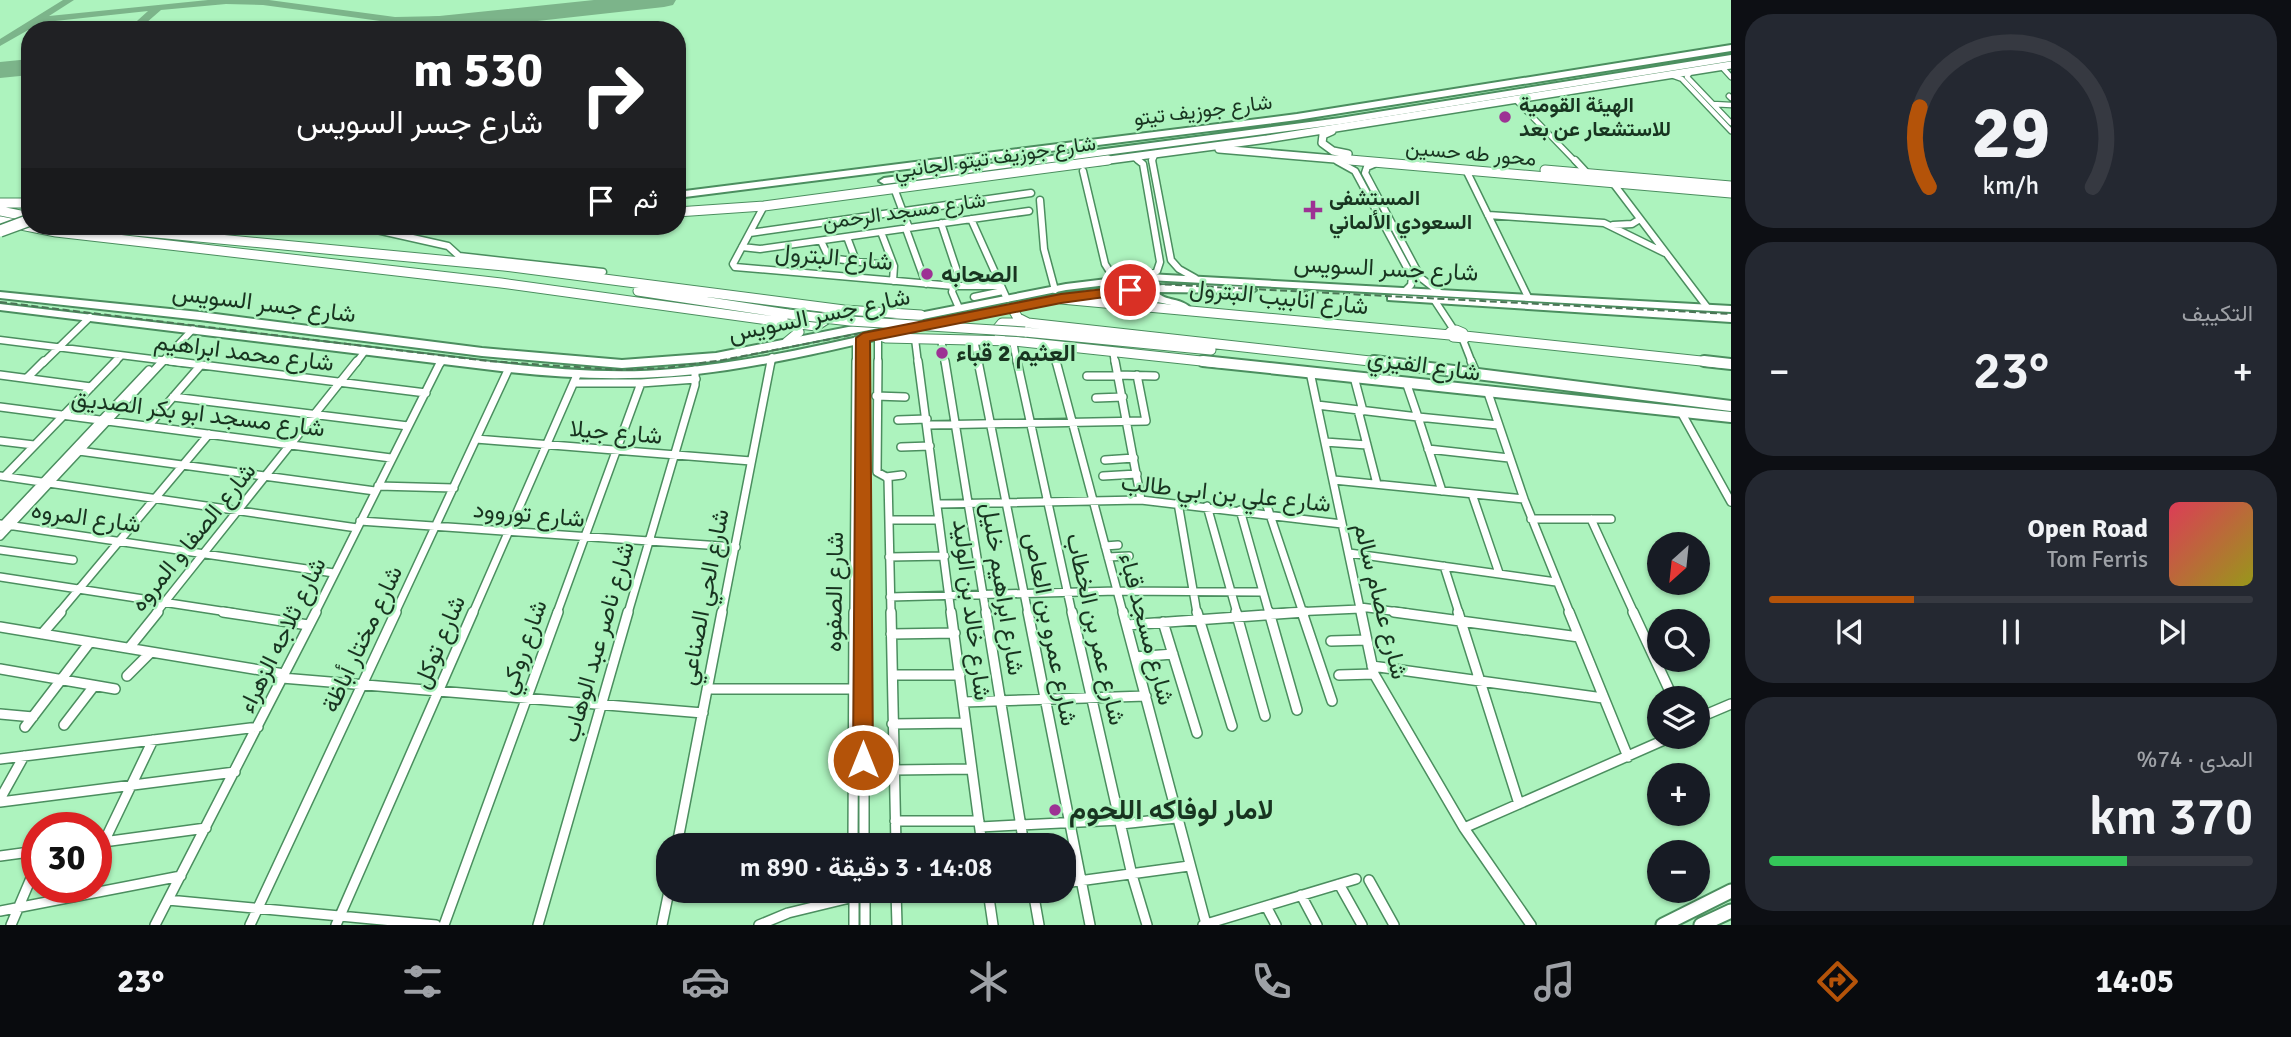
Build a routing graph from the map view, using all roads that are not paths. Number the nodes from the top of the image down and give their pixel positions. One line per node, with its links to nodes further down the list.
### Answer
1 (1731, 48): 35 (highway, شارع جوزيف تيتو)
2 (1731, 58): 11 (highway, شارع جوزيف تيتو)
3 (1731, 65): 4 (main road, شارع جوزيف تيتو الجانبي)
4 (1721, 66): 5 (main road, شارع جوزيف تيتو الجانبي); 7 (street)
5 (1690, 72): 6 (main road, شارع جوزيف تيتو الجانبي); 10 (street)
6 (1671, 75): 8 (main road, شارع جوزيف تيتو الجانبي); 10 (street)
7 (1731, 77)
8 (1515, 99): 13 (main road, شارع جوزيف تيتو الجانبي); 27 (street)
9 (1731, 105): 10 (street)
10 (1713, 107): 12 (street); 15 (street)
11 (1374, 116): 13 (highway); 39 (highway, شارع جوزيف تيتو)
12 (1731, 123)
13 (1357, 126): 14 (main road, شارع جوزيف تيتو الجانبي)
14 (1335, 130): 16 (main road, شارع جوزيف تيتو الجانبي); 18 (main road)
15 (1731, 131)
16 (1209, 147): 17 (main road, شارع جوزيف تيتو الجانبي); 19 (main road, محور طه حسين)
17 (1156, 153): 20 (main road, شارع جوزيف تيتو الجانبي); 24 (street)
18 (1344, 153): 19 (main road, محور طه حسين); 27 (main road, محور طه حسين)
19 (1279, 154): 21 (main road, محور طه حسين)
20 (1132, 156): 23 (street); 31 (main road, شارع جوزيف تيتو الجانبي)
21 (1330, 158): 22 (main road, محور طه حسين); 78 (street)
22 (1380, 163): 25 (main road, محور طه حسين); 75 (street)
23 (1143, 164): 24 (street); 67 (street)
24 (1152, 165): 68 (street)
25 (1466, 170): 29 (main road, محور طه حسين); 45 (street)
26 (1083, 171): 72 (street)
27 (1587, 173): 28 (main road, محور طه حسين)
28 (1670, 181): 30 (main road, محور طه حسين); 32 (main road)
29 (1613, 183): 32 (main road, محور طه حسين); 48 (street)
30 (1731, 186)
31 (894, 188): 40 (main road, شارع جوزيف تيتو الجانبي); 43 (street)
32 (1677, 189): 34 (main road, محور طه حسين)
33 (1031, 193): 43 (street)
34 (1731, 193)
35 (686, 194)
36 (1040, 200): 79 (street)
37 (0, 203): 38 (main road)
38 (21, 203)
39 (686, 204)
40 (764, 206): 42 (main road, شارع جوزيف تيتو الجانبي); 57 (street, شارع البترول)
41 (0, 211): 46 (main road)
42 (686, 211)
43 (903, 211): 54 (street); 57 (street)
44 (1029, 211): 47 (street, شارع مسجد الرحمن)
45 (1488, 215): 53 (street); 84 (street)
46 (21, 216)
47 (971, 219): 51 (street, شارع مسجد الرحمن); 81 (street)
48 (1640, 219): 53 (street); 64 (street)
49 (0, 221): 52 (main road)
50 (21, 221): 55 (highway, bridge)
51 (942, 223): 54 (street, شارع مسجد الرحمن); 77 (street)
52 (21, 225)
53 (1609, 225): 64 (street)
54 (908, 228): 56 (street, شارع مسجد الرحمن); 76 (street)
55 (0, 229)
56 (881, 232): 61 (street, شارع مسجد الرحمن); 69 (street)
57 (750, 233): 63 (street, شارع البترول)
58 (82, 235): 96 (main road)
59 (210, 235): 66 (main road)
60 (399, 235): 66 (street)
61 (847, 237): 62 (street, شارع مسجد الرحمن); 65 (street)
62 (821, 240): 63 (street, شارع مسجد الرحمن); 65 (street)
63 (743, 247): 73 (street, شارع البترول)
64 (1665, 253): 88 (street)
65 (856, 261): 69 (street)
66 (499, 264): 70 (street); 87 (main road); 96 (main road)
67 (1160, 264): 68 (street); 74 (street)
68 (1173, 264): 71 (street)
69 (894, 266): 73 (street)
70 (603, 272)
71 (1195, 278): 74 (main road, شارع جسر السويس); 78 (main road, شارع جسر السويس)
72 (1115, 280): 74 (main road, شارع جسر السويس); 79 (main road, شارع جسر السويس)
73 (893, 281): 76 (street, شارع البترول)
74 (1148, 283): 79 (main road, شارع جسر السويس); 82 (main road, شارع جسر السويس); 90 (main road)
75 (1426, 283): 78 (street); 82 (street)
76 (926, 284): 77 (street, شارع البترول)
77 (954, 286): 81 (street, شارع البترول); 89 (street)
78 (1409, 286): 82 (main road, شارع جسر السويس)
79 (1058, 294): 81 (main road, شارع جسر السويس); 90 (main road, شارع انابيب البترول)
80 (0, 295): 98 (main road, شارع جسر السويس)
81 (1005, 296): 83 (street); 89 (main road, شارع جسر السويس); 102 (main road); 104 (main road, شارع جسر السويس)
82 (1437, 296): 84 (main road, شارع جسر السويس); 92 (main road, شارع جسر السويس); 101 (street)
83 (974, 297)
84 (1528, 297): 92 (main road, شارع جسر السويس)
85 (1689, 306): 88 (main road, شارع جسر السويس); 92 (main road, شارع جسر السويس); 94 (main road)
86 (0, 307): 95 (main road, شارع جسر السويس)
87 (823, 307): 93 (main road); 96 (main road)
88 (1707, 307): 91 (main road, شارع جسر السويس)
89 (959, 308): 93 (main road, شارع جسر السويس)
90 (1187, 309): 101 (main road, شارع انابيب البترول)
91 (1731, 309)
92 (1673, 310): 94 (main road, شارع جسر السويس)
93 (921, 315): 112 (main road, شارع جسر السويس)
94 (1698, 316): 97 (main road, شارع جسر السويس)
95 (90, 317): 100 (main road, شارع جسر السويس); 114 (street)
96 (787, 318): 102 (main road, bridge); 112 (main road)
97 (1731, 318)
98 (241, 321): 99 (main road, شارع جسر السويس); 103 (main road)
99 (255, 323): 105 (main road); 117 (main road, شارع جسر السويس)
100 (191, 329): 103 (main road, شارع جسر السويس); 123 (street)
101 (1452, 332): 107 (main road)
102 (1022, 333): 111 (main road); 113 (main road, شارع الفيزي); 133 (main road); 142 (main road); 167 (street, شارع عمر بن الخطاب)
103 (229, 334): 105 (main road, شارع جسر السويس)
104 (878, 335): 106 (main road); 108 (main road, شارع جسر السويس); 147 (street)
105 (244, 336): 115 (main road, شارع جسر السويس)
106 (915, 338): 109 (main road); 164 (street, شارع خالد بن الوليد)
107 (1464, 338): 125 (main road); 133 (street)
108 (860, 339): 120 (main road, شارع جسر السويس); 295 (street, شارع الصفوه)
109 (941, 339): 111 (main road); 168 (street, شارع ابراهيم خليل)
110 (0, 340): 114 (street, شارع محمد ابراهيم)
111 (974, 340): 166 (street, شارع عمرو بن العاص)
112 (787, 342): 121 (main road, شارع جسر السويس)
113 (1051, 344): 116 (main road, شارع الفيزي); 165 (street, شارع مسجد قباء)
114 (58, 348): 119 (street, شارع محمد ابراهيم); 137 (street)
115 (365, 351): 122 (main road, شارع جسر السويس); 140 (street, شارع الصفا و المروه)
116 (1113, 351): 128 (main road, شارع الفيزي); 131 (street)
117 (482, 352): 118 (main road, شارع جسر السويس); 124 (main road)
118 (502, 354): 121 (main road, شارع جسر السويس); 127 (main road)
119 (121, 356): 123 (street, شارع محمد ابراهيم); 143 (street)
120 (772, 357): 121 (main road, شارع جسر السويس); 190 (street, شارع الحي الصناعي)
121 (733, 359): 130 (main road, شارع جسر السويس)
122 (442, 360): 124 (main road, شارع جسر السويس); 145 (street, شارع ثلاجه الزهراء)
123 (160, 361): 126 (street, شارع محمد ابراهيم); 161 (street)
124 (476, 364): 127 (main road, شارع جسر السويس)
125 (1731, 364)
126 (200, 366): 140 (street, شارع محمد ابراهيم); 146 (street)
127 (503, 368): 138 (main road, شارع جسر السويس); 173 (street, شارع مختار أباظة)
128 (1310, 372): 136 (main road, شارع الفيزي); 151 (street, شارع عصام سالم)
129 (0, 375): 137 (street)
130 (696, 375): 138 (main road, شارع جسر السويس); 141 (street); 185 (street, شارع ناصر عبد الوهاب)
131 (1118, 375): 132 (street); 134 (street); 149 (street)
132 (1137, 375): 135 (street); 163 (street)
133 (1477, 375): 153 (main road)
134 (1087, 376)
135 (1155, 376)
136 (1354, 377): 139 (main road, شارع الفيزي); 154 (street)
137 (27, 378): 143 (street)
138 (575, 379): 141 (street); 178 (street, شارع توكل)
139 (1406, 382): 142 (main road, شارع الفيزي); 159 (street)
140 (340, 383): 145 (street, شارع محمد ابراهيم); 158 (street, شارع الصفا و المروه)
141 (641, 383): 183 (street, شارع روكي)
142 (1431, 384): 144 (main road, شارع الفيزي)
143 (92, 387): 157 (street)
144 (1487, 390): 155 (main road); 169 (street, شارع الفيزي)
145 (426, 393): 171 (street, شارع ثلاجه الزهراء)
146 (173, 397): 158 (street); 170 (street)
147 (876, 397): 148 (street); 197 (street)
148 (905, 397)
149 (1123, 397): 150 (street); 163 (street)
150 (1096, 398)
151 (1317, 405): 154 (street); 175 (street, شارع عصام سالم)
152 (0, 407): 157 (street, شارع مسجد ابو بكر الصديق)
153 (1731, 409): 156 (main road)
154 (1361, 411): 159 (street); 179 (street)
155 (1681, 411): 156 (main road); 211 (street)
156 (1694, 413): 160 (main road)
157 (64, 415): 161 (street, شارع مسجد ابو بكر الصديق); 177 (street)
158 (314, 415): 171 (street); 176 (street, شارع الصفا و المروه)
159 (1418, 417): 169 (street); 182 (street)
160 (1731, 417)
161 (105, 420): 170 (street, شارع مسجد ابو بكر الصديق); 184 (street); 199 (street)
162 (898, 420): 164 (street)
163 (1128, 421): 165 (street); 187 (street)
164 (927, 422): 168 (street); 180 (street, شارع خالد بن الوليد)
165 (1071, 422): 167 (street); 208 (street, شارع مسجد قباء)
166 (991, 423): 167 (street); 168 (street); 209 (street, شارع عمرو بن العاص)
167 (1029, 423): 210 (street, شارع عمر بن الخطاب)
168 (955, 424): 212 (street, شارع ابراهيم خليل)
169 (1498, 425): 188 (street, شارع الفيزي)
170 (148, 426): 172 (street, شارع مسجد ابو بكر الصديق)
171 (408, 426): 186 (street, شارع ثلاجه الزهراء)
172 (209, 434): 176 (street, شارع مسجد ابو بكر الصديق); 191 (street)
173 (476, 439): 178 (street, شارع جيلا); 202 (street, شارع مختار أباظة)
174 (0, 441): 177 (street)
175 (1325, 442): 179 (street); 198 (street, شارع عصام سالم)
176 (291, 444): 186 (street, شارع مسجد ابو بكر الصديق); 196 (street, شارع الصفا و المروه)
177 (34, 445): 194 (street)
178 (547, 445): 183 (street, شارع جيلا); 228 (street, شارع توكل)
179 (1367, 445): 200 (street)
180 (930, 446): 181 (street); 214 (street, شارع خالد بن الوليد)
181 (901, 447)
182 (1429, 449): 188 (street); 203 (street)
183 (616, 451): 185 (street, شارع جيلا); 230 (street, شارع روكي)
184 (79, 452): 191 (street); 199 (street)
185 (675, 456): 190 (street, شارع جيلا); 232 (street, شارع ناصر عبد الوهاب)
186 (391, 458): 201 (street, شارع ثلاجه الزهراء)
187 (1134, 458): 189 (street); 192 (street)
188 (1509, 458): 206 (street, شارع الفيزي)
189 (1105, 460)
190 (751, 461): 235 (street, شارع الحي الصناعي)
191 (182, 466): 196 (street); 205 (street)
192 (1137, 474): 195 (street); 207 (street)
193 (902, 475): 197 (street)
194 (2, 476): 199 (street)
195 (1103, 476)
196 (265, 477): 201 (street); 216 (street, شارع الصفا و المروه)
197 (886, 477): 222 (street)
198 (1334, 480): 200 (street); 224 (street, شارع عصام سالم)
199 (47, 482): 205 (street); 227 (street)
200 (1377, 484): 203 (street)
201 (377, 488): 202 (street); 225 (street, شارع ثلاجه الزهراء)
202 (454, 488): 226 (street, شارع مختار أباظة)
203 (1442, 491): 204 (street)
204 (1472, 494): 206 (street); 246 (street)
205 (156, 498): 216 (street); 231 (street)
206 (1524, 499): 219 (street, شارع الفيزي)
207 (1141, 500): 208 (street, شارع علي بن ابي طالب); 213 (street, شارع علي بن ابي طالب)
208 (1093, 501): 210 (street, شارع علي بن ابي طالب); 234 (street, شارع مسجد قباء)
209 (1006, 502): 210 (street, شارع علي بن ابي طالب); 212 (street, شارع علي بن ابي طالب); 255 (street, شارع عمرو بن العاص)
210 (1047, 502): 254 (street, شارع عمر بن الخطاب)
211 (1731, 502)
212 (967, 503): 214 (street, شارع علي بن ابي طالب); 256 (street, شارع ابراهيم خليل)
213 (1178, 503): 215 (street, شارع علي بن ابي طالب); 251 (street)
214 (937, 504): 223 (street, شارع خالد بن الوليد)
215 (1207, 506): 217 (street, شارع علي بن ابي طالب); 252 (street)
216 (239, 510): 225 (street); 238 (street, شارع الصفا و المروه)
217 (1240, 510): 218 (street, شارع علي بن ابي طالب); 253 (street)
218 (1268, 510): 224 (street, شارع علي بن ابي طالب); 261 (street)
219 (1531, 519): 220 (street); 248 (street, شارع الفيزي)
220 (1591, 519): 221 (street); 292 (street)
221 (1611, 519)
222 (889, 520): 223 (street); 241 (street)
223 (939, 520): 239 (street, شارع خالد بن الوليد)
224 (1342, 524): 237 (street, شارع عصام سالم)
225 (358, 525): 226 (street, شارع توروود); 245 (street, شارع ثلاجه الزهراء)
226 (436, 525): 228 (street, شارع توروود); 290 (street, شارع مختار أباظة)
227 (3, 526): 229 (street); 231 (street, شارع المروه)
228 (507, 532): 230 (street, شارع توروود); 294 (street, شارع توكل)
229 (0, 536)
230 (584, 538): 232 (street, شارع توروود); 298 (street, شارع روكي)
231 (119, 541): 238 (street, شارع المروه); 249 (street)
232 (647, 542): 235 (street, شارع توروود); 306 (street, شارع ناصر عبد الوهاب)
233 (1118, 545): 234 (street)
234 (1105, 546): 242 (street, شارع مسجد قباء)
235 (736, 547): 296 (street, شارع الحي الصناعي)
236 (0, 550): 243 (street)
237 (1349, 553): 244 (street); 260 (street, شارع عصام سالم)
238 (204, 554): 245 (street, شارع المروه); 259 (street, شارع الصفا و المروه)
239 (945, 556): 241 (street); 258 (street, شارع خالد بن الوليد)
240 (1129, 556): 242 (street)
241 (889, 557): 257 (street)
242 (1108, 557): 250 (street, شارع مسجد قباء)
243 (73, 560)
244 (1444, 566): 246 (street); 265 (street)
245 (334, 573): 267 (street, شارع ثلاجه الزهراء)
246 (1499, 573): 248 (street)
247 (0, 577): 249 (street)
248 (1556, 582): 273 (street, شارع الفيزي)
249 (79, 589): 259 (street); 271 (street)
250 (1117, 591): 251 (street); 254 (street); 268 (street, شارع مسجد قباء)
251 (1193, 592): 252 (street); 264 (street)
252 (1230, 592): 253 (street); 263 (street)
253 (1263, 592): 262 (street)
254 (1068, 593): 255 (street); 299 (street, شارع عمر بن الخطاب)
255 (1024, 595): 256 (street); 301 (street, شارع عمرو بن العاص)
256 (983, 596): 258 (street); 302 (street, شارع ابراهيم خليل)
257 (890, 597): 258 (street); 272 (street)
258 (950, 597): 270 (street, شارع خالد بن الوليد)
259 (165, 603): 267 (street); 277 (street, شارع الصفا و المروه)
260 (1360, 608): 261 (street); 265 (street); 274 (street, شارع عصام سالم)
261 (1303, 611): 262 (street); 303 (street)
262 (1269, 613): 263 (street); 307 (street)
263 (1236, 615): 264 (street); 311 (street)
264 (1198, 618): 266 (street); 316 (street)
265 (1461, 620): 273 (street); 289 (street)
266 (1163, 622): 268 (street); 279 (street)
267 (308, 625): 287 (street, شارع ثلاجه الزهراء)
268 (1127, 625): 280 (street, شارع مسجد قباء)
269 (0, 627): 271 (street)
270 (955, 633): 272 (street); 285 (street, شارع خالد بن الوليد)
271 (42, 634): 276 (street)
272 (891, 634): 284 (street)
273 (1579, 637): 300 (street, شارع الفيزي)
274 (1367, 640): 275 (street); 282 (street, شارع عصام سالم)
275 (1331, 641)
276 (90, 642): 277 (street); 288 (street)
277 (129, 648): 278 (street)
278 (151, 652): 286 (street); 287 (street)
279 (1172, 654): 280 (street); 319 (street)
280 (1135, 657): 297 (street, شارع مسجد قباء)
281 (0, 669): 288 (street)
282 (1373, 670): 283 (street); 289 (street); 339 (street, شارع عصام سالم)
283 (1339, 674)
284 (893, 675): 285 (street); 314 (street)
285 (960, 675): 304 (street, شارع خالد بن الوليد)
286 (127, 676)
287 (283, 676): 290 (street); 318 (street, شارع ثلاجه الزهراء)
288 (61, 680): 291 (street); 312 (street)
289 (1480, 681): 300 (street); 330 (street)
290 (362, 684): 294 (street); 370 (street, شارع مختار أباظة)
291 (94, 686): 293 (street); 315 (street)
292 (1668, 686)
293 (114, 689)
294 (440, 689): 298 (street); 373 (street, شارع توكل)
295 (859, 689): 296 (street); 341 (street, شارع الصفوه); 342 (street, شارع الصفوه)
296 (708, 690): 308 (street, شارع الحي الصناعي)
297 (1146, 696): 299 (street); 331 (street, شارع مسجد قباء)
298 (525, 697): 306 (street); 379 (street, شارع روكي)
299 (1092, 698): 301 (street); 335 (street, شارع عمر بن الخطاب)
300 (1603, 698): 323 (street, شارع الفيزي)
301 (1045, 699): 302 (street); 334 (street, شارع عمرو بن العاص)
302 (1000, 701): 304 (street); 337 (street, شارع ابراهيم خليل)
303 (1332, 701)
304 (963, 702): 313 (street, شارع خالد بن الوليد)
305 (1731, 704): 309 (street)
306 (600, 705): 308 (street); 380 (street, شارع ناصر عبد الوهاب)
307 (1297, 710)
308 (703, 713): 340 (street, شارع الحي الصناعي)
309 (1710, 713)
310 (0, 714): 312 (street)
311 (1265, 716)
312 (33, 717): 317 (street)
313 (965, 723): 314 (street); 325 (street, شارع خالد بن الوليد)
314 (892, 724): 326 (street)
315 (64, 725)
316 (1232, 726)
317 (25, 727)
318 (258, 727): 320 (street); 327 (street, شارع ثلاجه الزهراء)
319 (1197, 733)
320 (153, 740): 322 (street); 328 (street)
321 (1647, 748): 323 (street)
322 (24, 756): 324 (street); 329 (street)
323 (1628, 757): 330 (street)
324 (0, 759)
325 (972, 769): 326 (street); 336 (street, شارع خالد بن الوليد)
326 (894, 770): 333 (street)
327 (235, 772): 328 (street); 338 (street, شارع ثلاجه الزهراء)
328 (133, 784): 329 (street); 332 (street)
329 (0, 800)
330 (1519, 804): 339 (street)
331 (1176, 818): 335 (street); 349 (street, شارع مسجد قباء)
332 (112, 821)
333 (895, 821): 336 (street); 343 (street)
334 (1071, 822): 335 (street); 337 (street); 354 (street, شارع عمرو بن العاص)
335 (1121, 822): 350 (street, شارع عمر بن الخطاب)
336 (980, 824): 337 (street); 344 (street, شارع خالد بن الوليد)
337 (1021, 825): 345 (street, شارع ابراهيم خليل)
338 (206, 828): 346 (street); 351 (street, شارع ثلاجه الزهراء)
339 (1464, 828): 395 (street, شارع عصام سالم)
340 (679, 833)
341 (853, 833)
342 (864, 833)
343 (896, 833)
344 (981, 833)
345 (1022, 833)
346 (112, 840)
347 (21, 853): 348 (street)
348 (0, 856)
349 (1189, 866): 350 (street); 390 (street, شارع مسجد قباء)
350 (1132, 874): 354 (street); 389 (street, شارع عمر بن الخطاب)
351 (181, 876): 359 (street, شارع ثلاجه الزهراء); 369 (street)
352 (1356, 879): 356 (street)
353 (1368, 880): 394 (street)
354 (1081, 881): 355 (street); 388 (street, شارع عمرو بن العاص)
355 (1076, 882)
356 (1339, 884): 358 (street); 393 (street)
357 (1731, 891): 396 (main road)
358 (1301, 895): 368 (street); 392 (street)
359 (168, 900): 370 (street); 376 (street, شارع ثلاجه الزهراء)
360 (21, 903): 369 (street)
361 (666, 903): 381 (street)
362 (823, 903): 382 (street)
363 (854, 903): 383 (street)
364 (865, 903): 384 (street)
365 (896, 903): 385 (street)
366 (990, 903): 386 (street)
367 (1035, 903): 387 (street)
368 (1266, 906): 374 (street); 391 (street)
369 (19, 908): 371 (street); 375 (street)
370 (258, 908): 373 (street); 377 (street, شارع مختار أباظة)
371 (0, 911)
372 (1731, 911): 397 (main road)
373 (338, 920): 378 (street)
374 (1228, 921): 390 (street)
375 (11, 925)
376 (155, 925)
377 (250, 925)
378 (436, 925)
379 (444, 925)
380 (538, 925)
381 (662, 925)
382 (759, 925)
383 (855, 925)
384 (865, 925)
385 (897, 925)
386 (993, 925)
387 (1039, 925)
388 (1090, 925)
389 (1147, 925)
390 (1204, 925)
391 (1276, 925)
392 (1317, 925)
393 (1362, 925)
394 (1394, 925)
395 (1531, 925)
396 (1663, 925)
397 (1701, 925)

